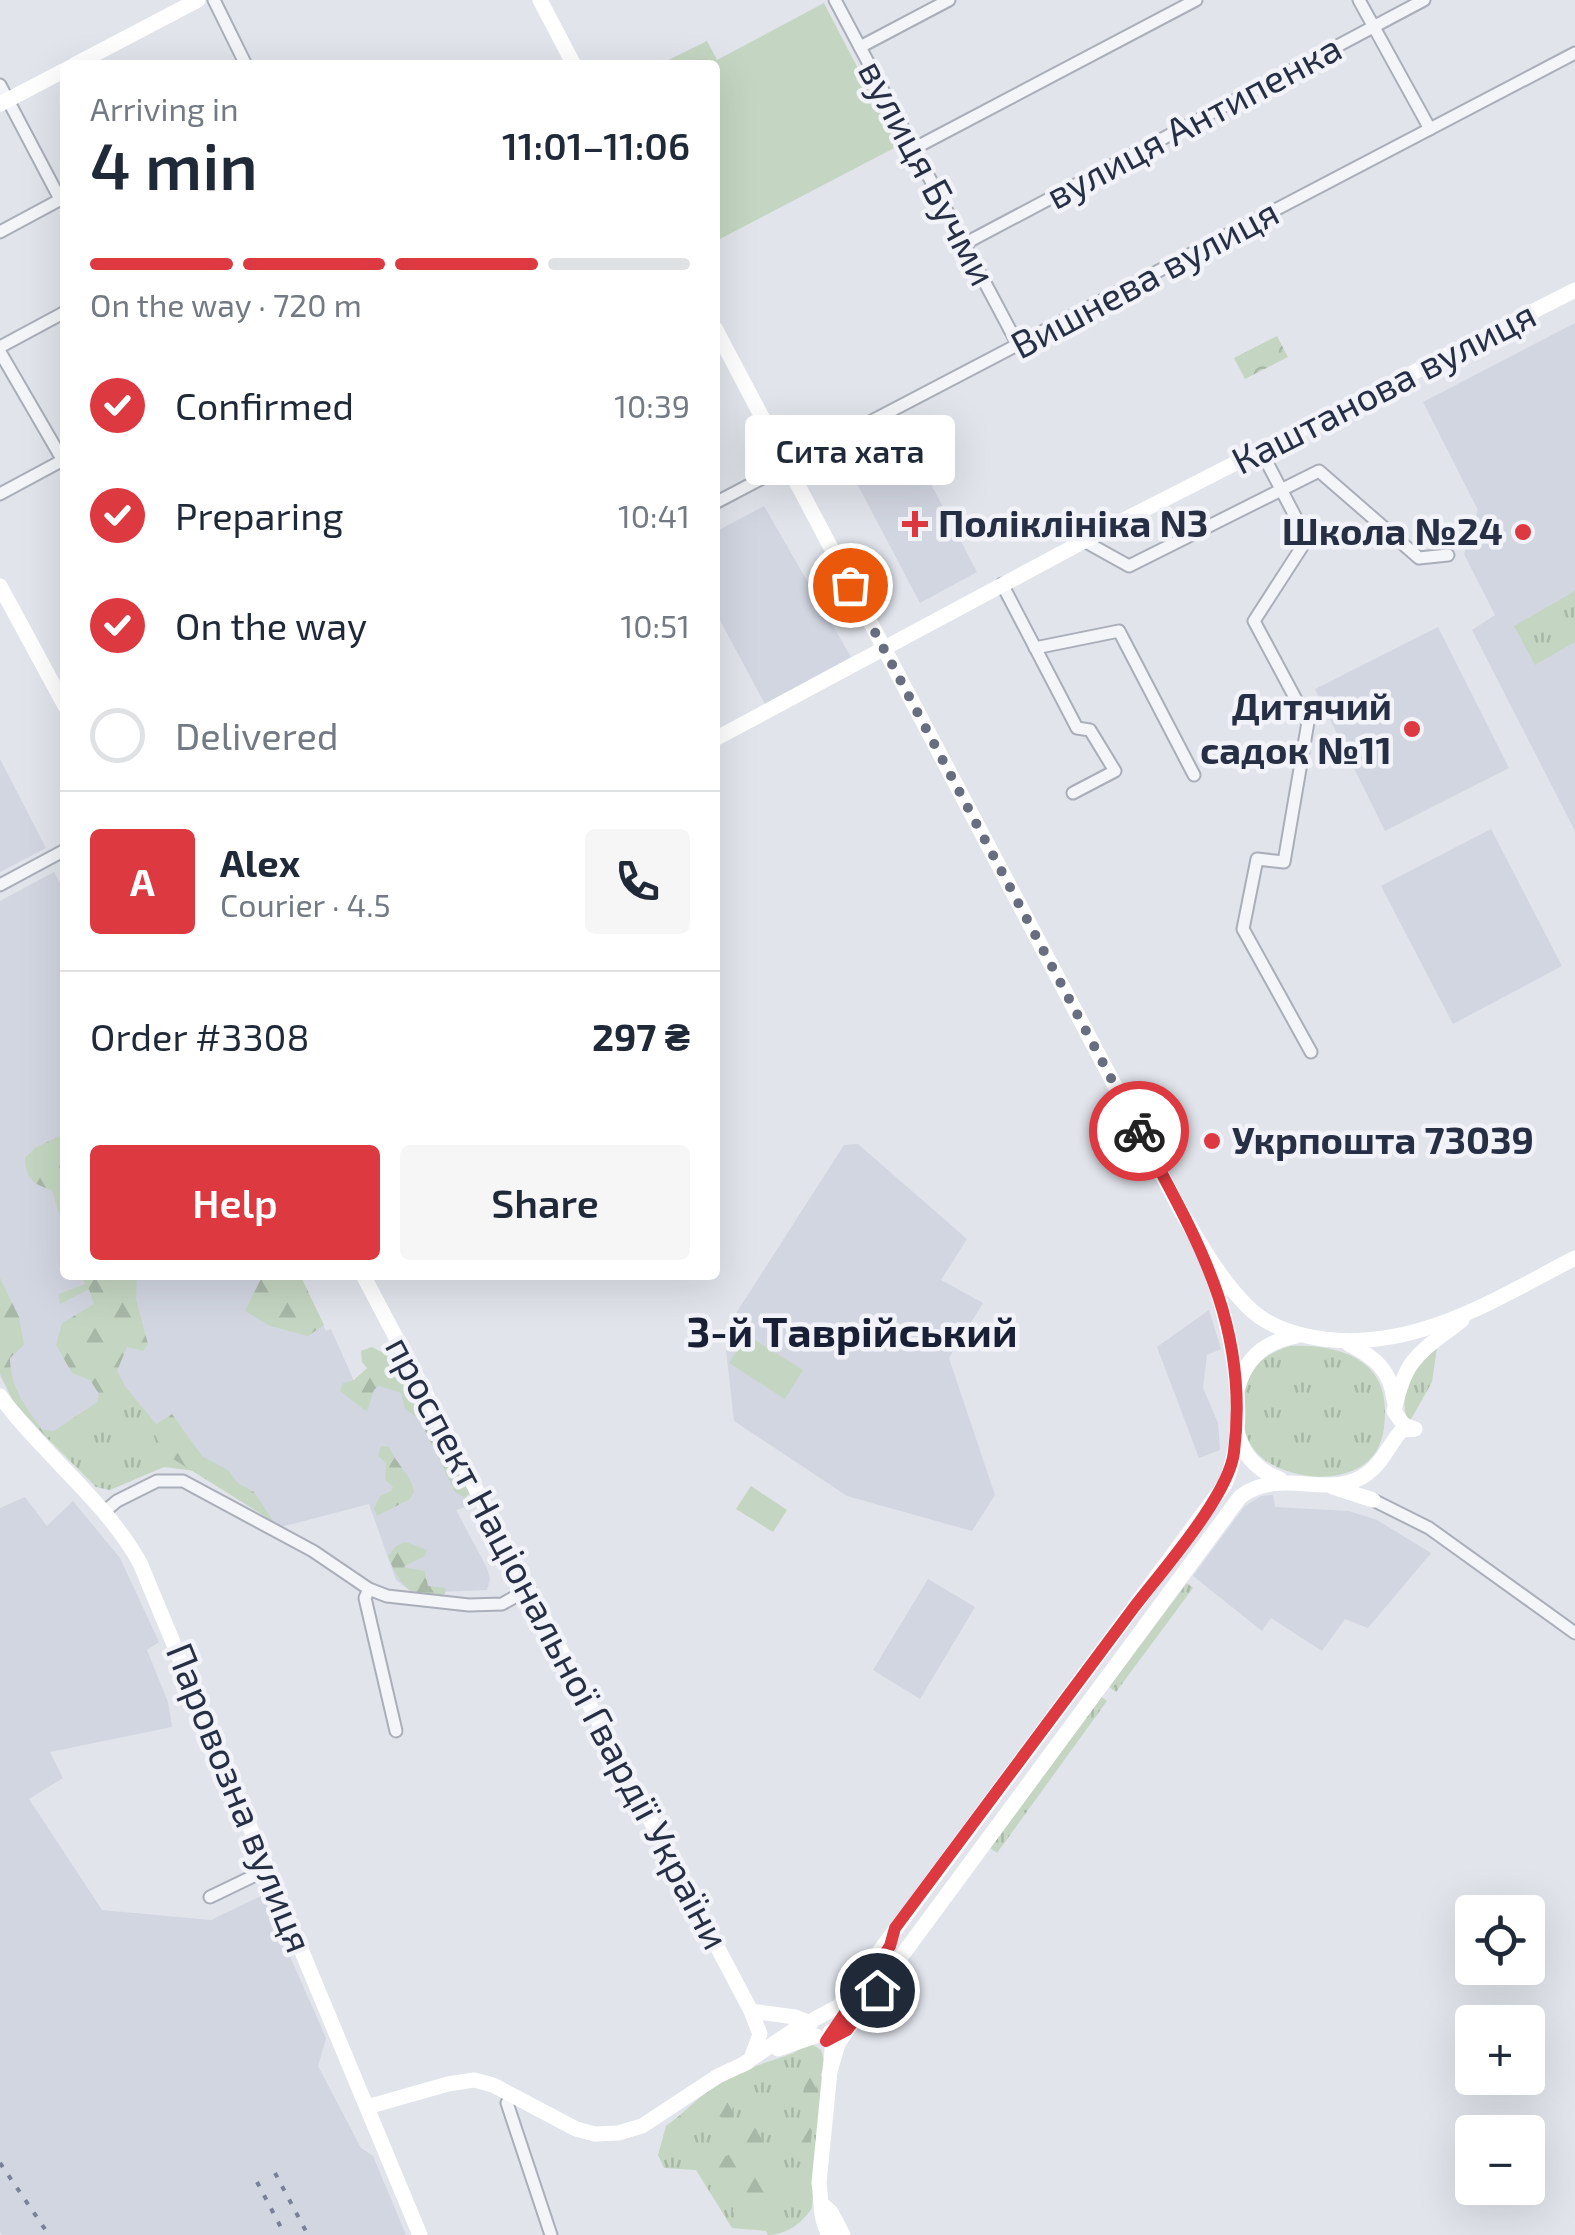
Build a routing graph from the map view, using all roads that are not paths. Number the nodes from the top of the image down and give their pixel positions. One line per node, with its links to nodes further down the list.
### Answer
1 (198, 0): 12 (street)
2 (214, 0): 13 (street)
3 (540, 0): 14 (street)
4 (835, 0): 10 (street, вулиця Бучми)
5 (949, 0): 10 (street)
6 (1196, 0): 18 (street)
7 (1359, 0): 9 (street)
8 (1424, 0): 9 (street, вулиця Антипенка)
9 (1373, 26): 17 (street); 22 (street, вулиця Антипенка)
10 (860, 46): 18 (street, вулиця Бучми)
11 (1575, 53): 17 (street, Вишнева вулиця)
12 (84, 60)
13 (244, 60)
14 (571, 60)
15 (60, 72): 16 (street)
16 (3, 96): 19 (street)
17 (1430, 130): 26 (street, Вишнева вулиця)
18 (913, 149): 22 (street, вулиця Бучми)
19 (60, 193)
20 (60, 200): 21 (street)
21 (0, 232)
22 (964, 244): 26 (street, вулиця Бучми)
23 (1575, 290): 28 (street, Каштанова вулиця)
24 (60, 315): 27 (street)
25 (720, 337): 31 (street)
26 (1018, 345): 31 (street, Вишнева вулиця)
27 (0, 349): 29 (street)
28 (1261, 451): 32 (street); 35 (street, Каштанова вулиця)
29 (60, 454)
30 (60, 463): 33 (street)
31 (788, 464): 34 (street, Вишнева вулиця); 40 (street)
32 (1281, 490): 35 (street); 36 (street); 47 (street)
33 (0, 494)
34 (720, 499)
35 (1084, 541): 37 (street, Каштанова вулиця)
36 (1448, 555)
37 (1002, 584): 39 (street); 40 (street, Каштанова вулиця)
38 (0, 586): 41 (street)
39 (1035, 648): 43 (street); 44 (street)
40 (884, 650): 42 (street, Каштанова вулиця); 48 (street)
41 (58, 676)
42 (720, 736)
43 (1194, 775)
44 (1073, 794)
45 (60, 853): 46 (street)
46 (0, 885)
47 (1311, 1052)
48 (1203, 1250): 52 (street); 55 (street)
49 (1575, 1258): 51 (street)
50 (366, 1280): 64 (street, проспект Національної Гвардії України)
51 (1474, 1311): 53 (street); 56 (street)
52 (1300, 1336): 53 (street); 55 (street)
53 (1346, 1342): 56 (street)
54 (0, 1396): 62 (street, Паровозна вулиця)
55 (1235, 1399): 57 (street)
56 (1394, 1411): 58 (street)
57 (1235, 1423): 59 (street); 67 (street)
58 (1367, 1474): 60 (street); 61 (street)
59 (1283, 1480): 60 (street); 65 (street)
60 (1324, 1484): 61 (street)
61 (1373, 1500): 66 (street)
62 (104, 1512): 63 (street); 70 (street, Паровозна вулиця)
63 (370, 1589): 64 (street); 68 (street)
64 (529, 1589): 72 (street, проспект Національної Гвардії України)
65 (1166, 1594): 67 (street); 69 (street)
66 (1575, 1633)
67 (1092, 1664): 69 (street); 73 (street)
68 (396, 1731)
69 (1042, 1766): 74 (street)
70 (268, 1869): 71 (street); 78 (street, Паровозна вулиця)
71 (210, 1897)
72 (752, 2011): 73 (street); 75 (street)
73 (816, 2029): 74 (street); 75 (street); 76 (street)
74 (847, 2030): 76 (street)
75 (742, 2065): 77 (street)
76 (829, 2075): 79 (street)
77 (511, 2097): 78 (street); 81 (street)
78 (368, 2106): 80 (street, Паровозна вулиця)
79 (822, 2204): 82 (street); 83 (street)
80 (420, 2235)
81 (552, 2235)
82 (828, 2235)
83 (844, 2235)

